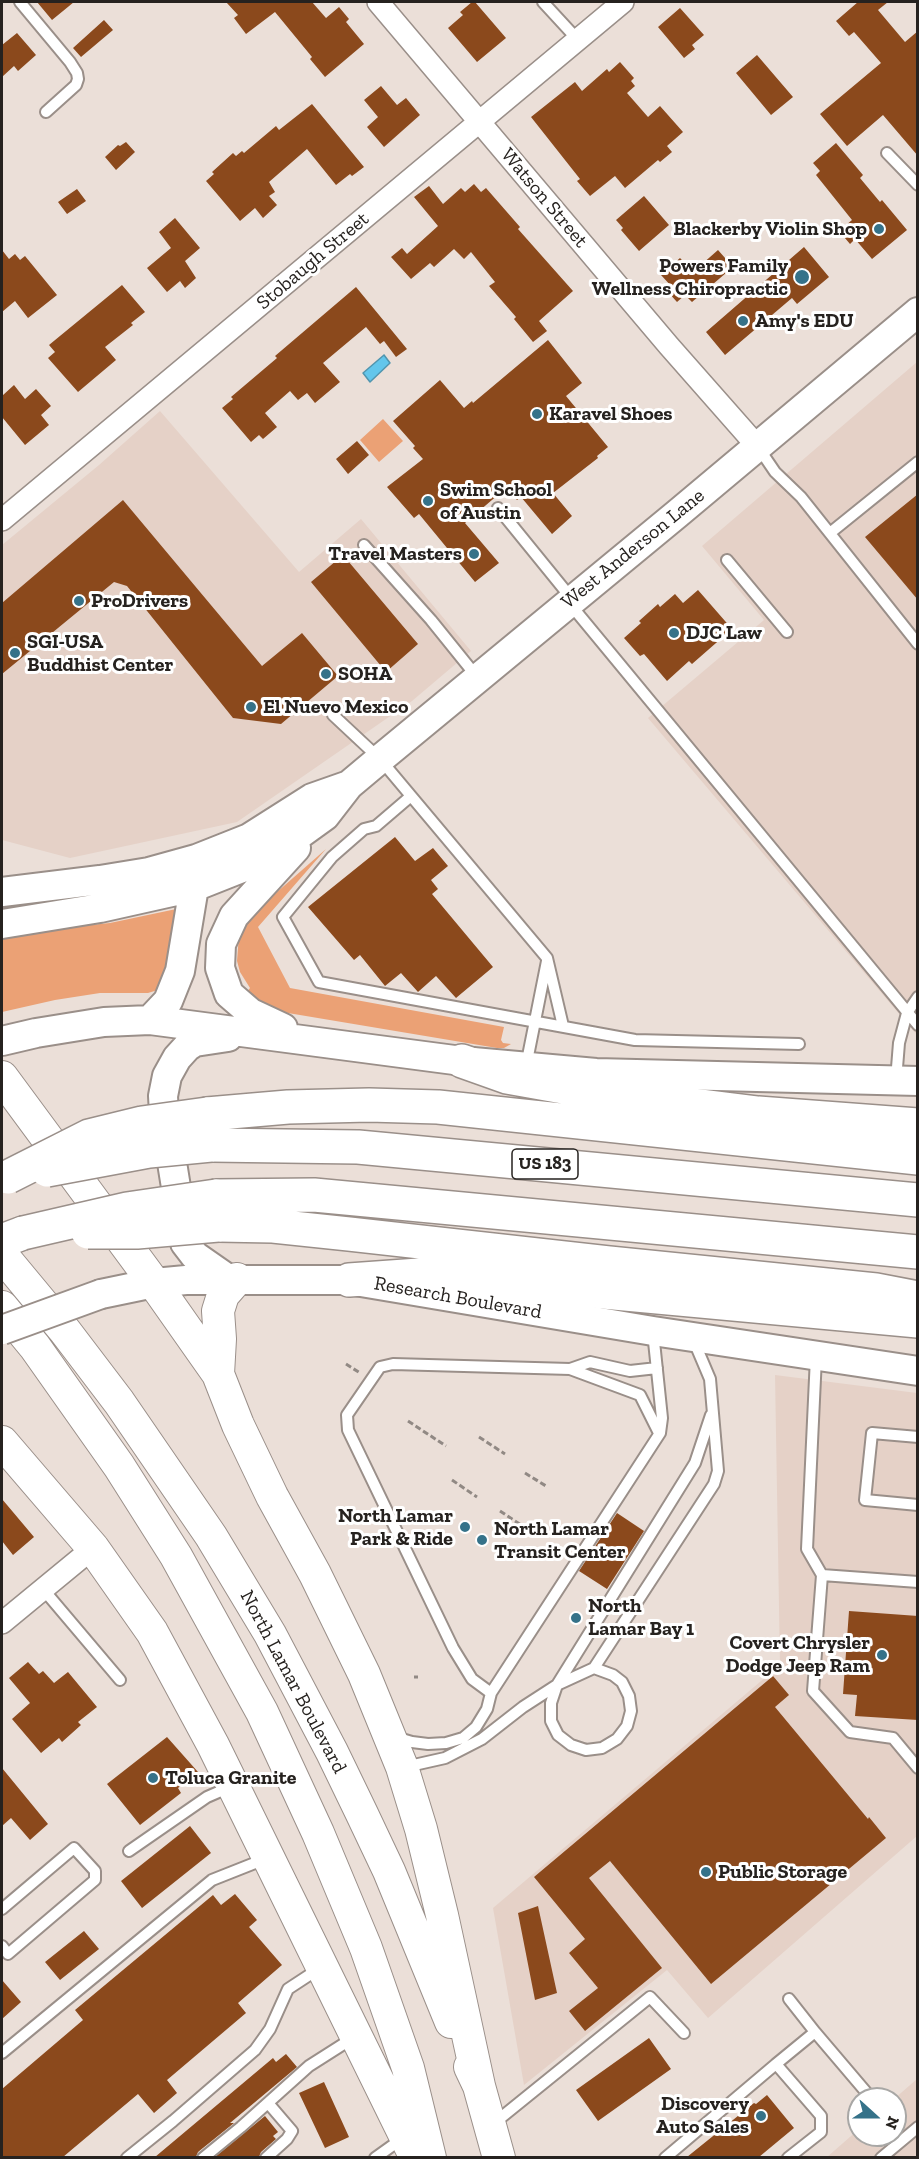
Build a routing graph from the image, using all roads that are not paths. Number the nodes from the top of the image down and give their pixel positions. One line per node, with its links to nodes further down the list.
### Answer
1 (20, 2): 6 (lane)
2 (378, 2): 7 (street, Watson Street)
3 (543, 2): 5 (lane)
4 (623, 2): 5 (street, Stobaugh Street)
5 (578, 40): 7 (street, Stobaugh Street)
6 (46, 112)
7 (480, 122): 11 (street, Watson Street); 14 (street, Stobaugh Street)
8 (887, 153): 9 (lane)
9 (918, 185)
10 (918, 312): 11 (main road, West Anderson Lane)
11 (758, 447): 15 (lane); 18 (main road, West Anderson Lane)
12 (918, 462): 15 (lane)
13 (498, 508): 18 (lane)
14 (2, 520)
15 (830, 533): 20 (lane)
16 (364, 545): 21 (lane)
17 (727, 560): 19 (lane)
18 (570, 600): 21 (main road, West Anderson Lane); 33 (lane)
19 (787, 632)
20 (918, 644)
21 (478, 678): 23 (main road, West Anderson Lane)
22 (333, 715): 23 (lane)
23 (380, 759): 24 (main road, West Anderson Lane); 25 (lane)
24 (349, 785): 26 (main road, West Anderson Lane); 27 (main road, West Anderson Lane)
25 (411, 796): 31 (lane); 35 (lane)
26 (325, 816): 28 (main road, West Anderson Lane); 39 (main road)
27 (224, 849): 28 (main road); 29 (main road)
28 (194, 887): 30 (main road, West Anderson Lane); 34 (main road)
29 (2, 892)
30 (2, 924)
31 (547, 958): 35 (lane); 37 (lane)
32 (918, 997): 33 (lane)
33 (907, 1013): 36 (lane); 45 (lane)
34 (150, 1020): 38 (main road); 40 (main road)
35 (534, 1023): 37 (lane); 43 (lane)
36 (918, 1025)
37 (563, 1026): 41 (lane)
38 (254, 1033): 39 (main road); 54 (main road)
39 (310, 1040): 42 (main road)
40 (2, 1041)
41 (799, 1044)
42 (462, 1061): 43 (main road); 46 (highway)
43 (526, 1066): 45 (main road)
44 (2, 1077): 56 (main road)
45 (907, 1080)
46 (918, 1125)
47 (209, 1130): 48 (highway); 49 (highway, US 183, bridge); 50 (highway, US 183)
48 (918, 1158)
49 (5, 1178)
50 (918, 1200)
51 (217, 1210): 52 (highway, bridge); 53 (highway); 57 (highway)
52 (9, 1243): 97 (main road, North Lamar Boulevard)
53 (918, 1252)
54 (233, 1279): 55 (main road, Research Boulevard); 56 (main road, Research Boulevard); 67 (main road)
55 (349, 1280): 59 (highway); 61 (main road, Research Boulevard)
56 (154, 1283): 60 (main road, Research Boulevard, bridge); 67 (main road)
57 (918, 1298)
58 (2, 1307): 107 (main road, North Lamar Boulevard)
59 (918, 1321)
60 (2, 1330)
61 (653, 1331): 62 (main road, Research Boulevard); 64 (lane)
62 (692, 1337): 63 (main road, Research Boulevard); 68 (lane)
63 (816, 1356): 66 (main road, Research Boulevard); 74 (lane)
64 (657, 1368): 65 (lane); 69 (lane)
65 (570, 1369): 69 (lane); 81 (lane)
66 (918, 1371)
67 (218, 1374): 82 (main road)
68 (712, 1412): 78 (lane); 80 (lane)
69 (660, 1433): 81 (lane)
70 (918, 1437): 72 (lane)
71 (2, 1442): 73 (main road)
72 (918, 1505)
73 (93, 1548): 76 (street); 85 (main road)
74 (822, 1575): 75 (lane); 84 (lane)
75 (918, 1582)
76 (43, 1589): 77 (street); 79 (lane)
77 (2, 1623)
78 (594, 1668): 80 (lane); 80 (lane)
79 (120, 1680)
80 (557, 1685): 83 (lane)
81 (491, 1693): 82 (lane)
82 (390, 1735): 83 (main road)
83 (402, 1767): 97 (main road)
84 (918, 1768)
85 (233, 1785): 86 (lane); 87 (main road)
86 (129, 1851)
87 (268, 1857): 90 (main road); 95 (lane)
88 (2, 1909): 89 (lane)
89 (2, 1946)
90 (322, 1967): 94 (main road); 103 (lane)
91 (789, 1999): 92 (lane)
92 (815, 2032): 96 (lane); 98 (lane)
93 (684, 2033): 100 (lane)
94 (356, 2036): 99 (lane); 102 (main road)
95 (2, 2053)
96 (776, 2064): 109 (lane); 110 (lane)
97 (479, 2086): 100 (main road, North Lamar Boulevard)
98 (862, 2087)
99 (268, 2103): 104 (lane); 105 (lane)
100 (490, 2126): 108 (main road, North Lamar Boulevard)
101 (918, 2127): 111 (lane)
102 (411, 2147): 106 (lane)
103 (127, 2157)
104 (203, 2157)
105 (266, 2157)
106 (375, 2157)
107 (430, 2157)
108 (499, 2157)
109 (665, 2157)
110 (788, 2157)
111 (880, 2157)

